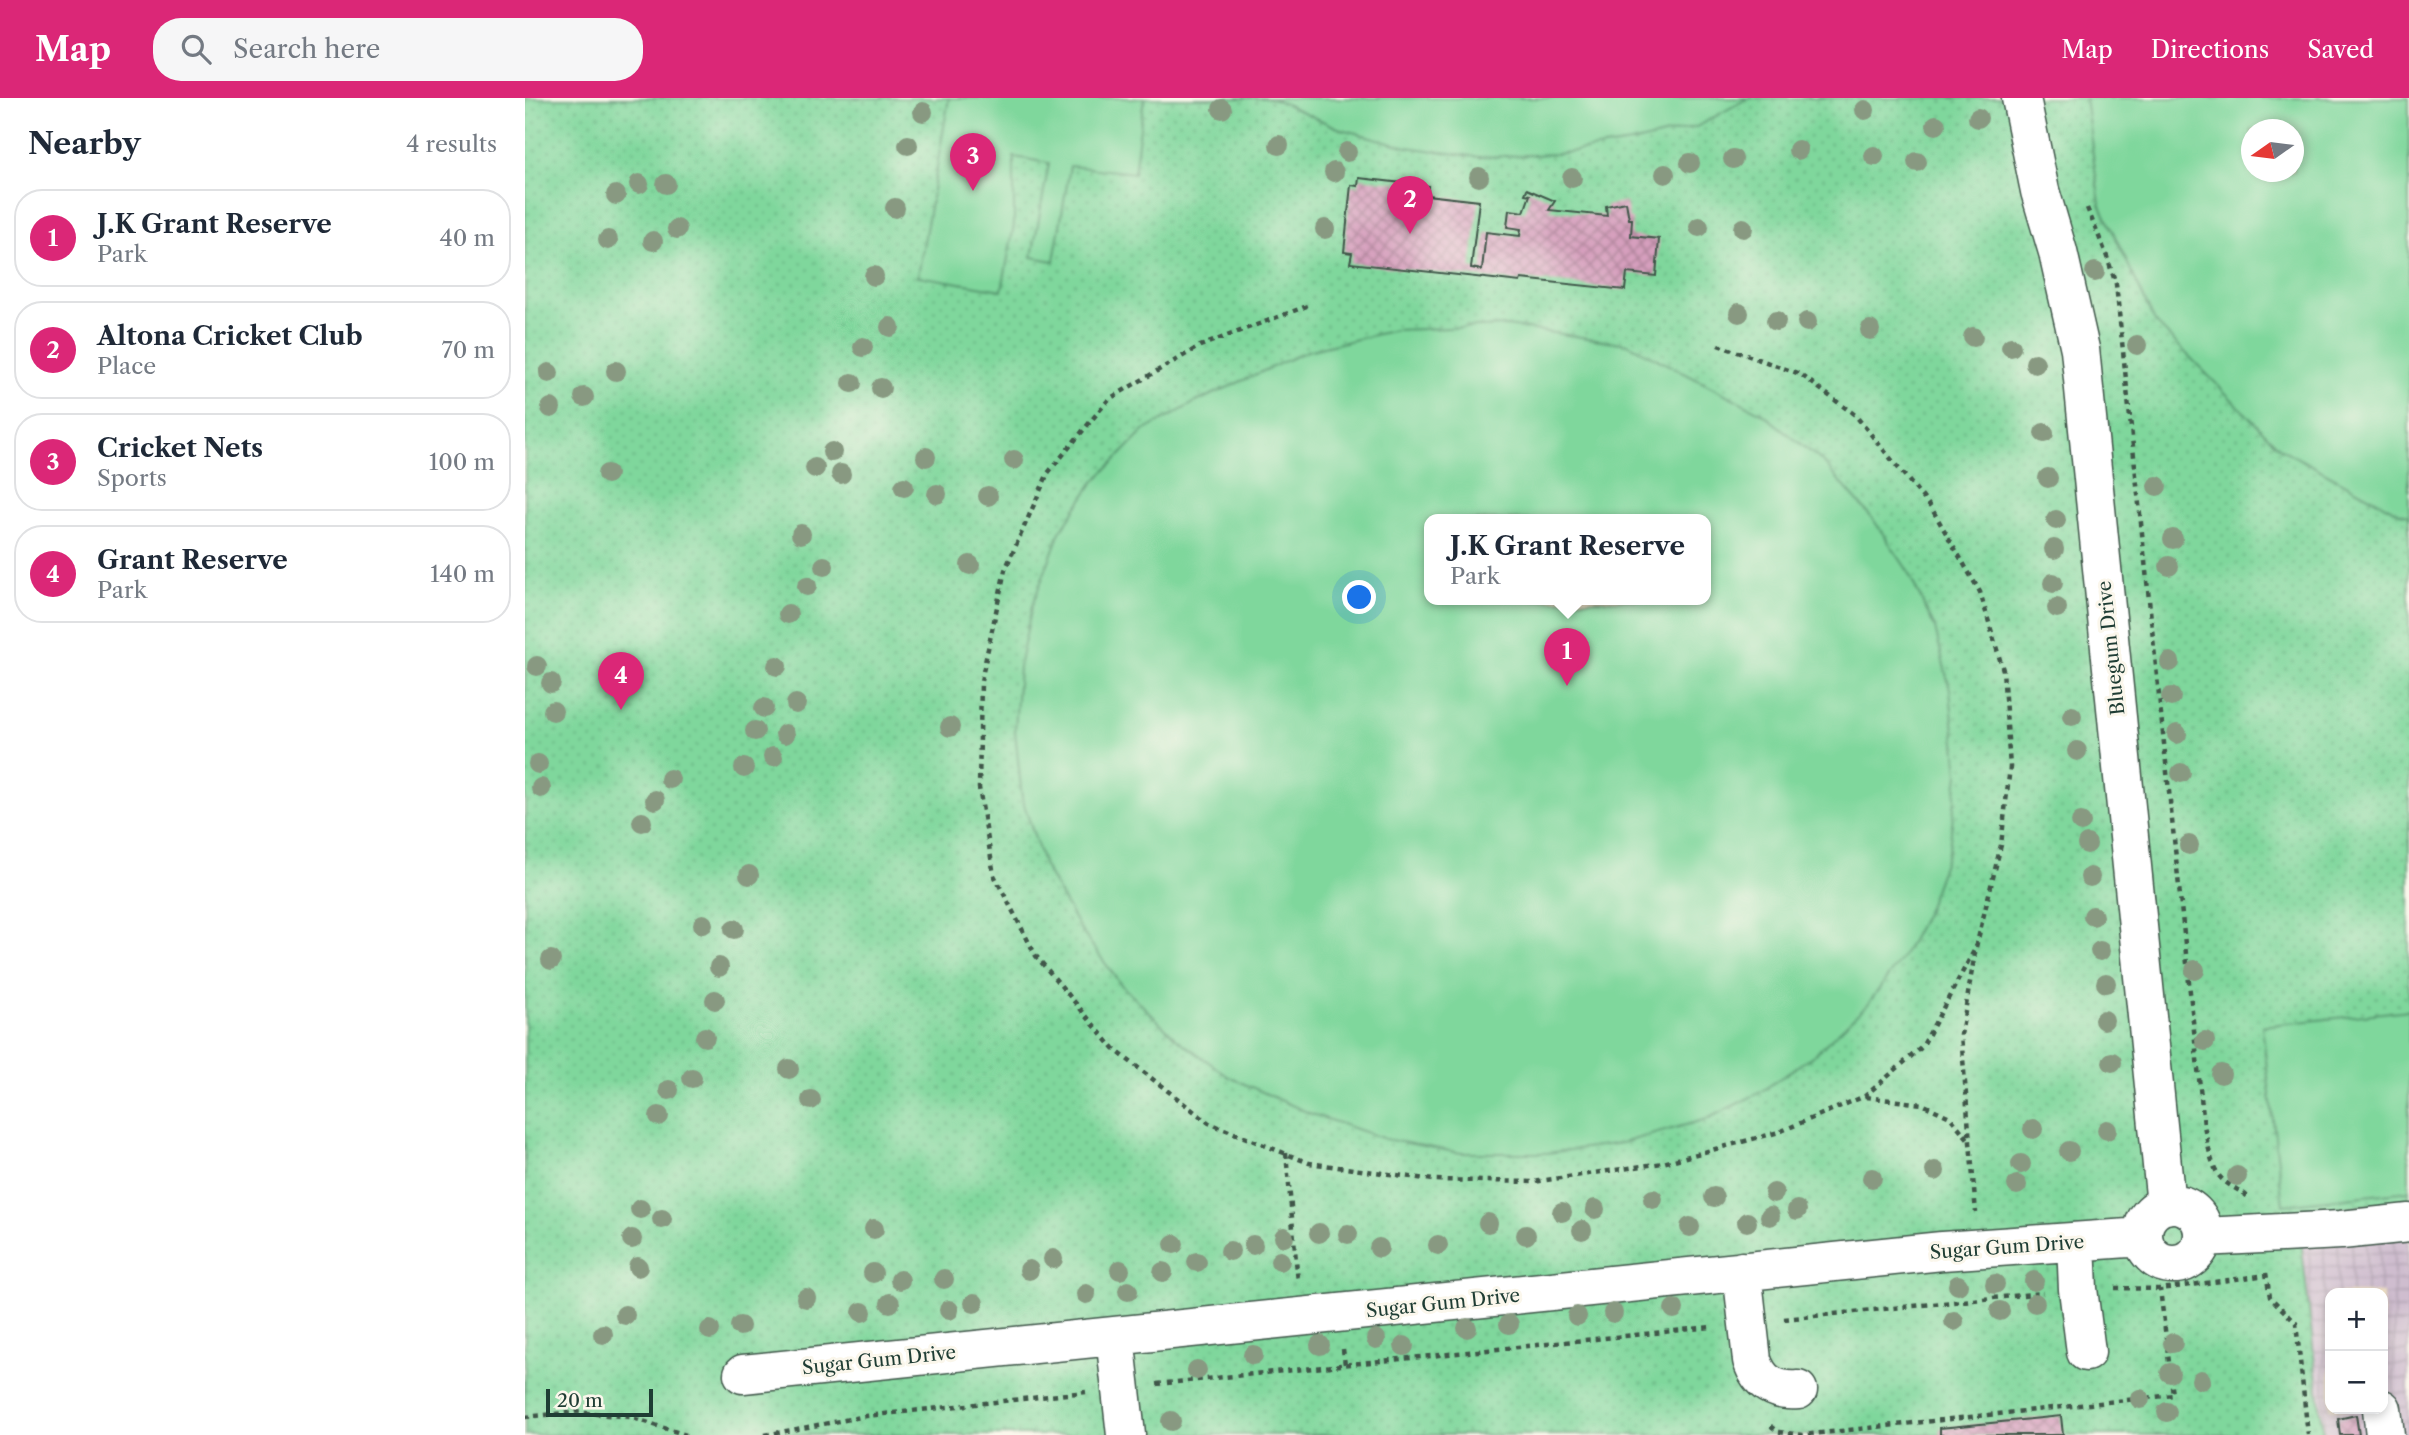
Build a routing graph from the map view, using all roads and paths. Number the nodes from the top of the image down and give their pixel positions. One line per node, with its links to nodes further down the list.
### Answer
1 (2021, 98): 9 (lane, Bluegum Drive)
2 (2083, 200): 11 (path)
3 (1307, 306): 8 (path)
4 (1718, 345): 5 (path)
5 (1976, 947): 6 (path); 7 (path)
6 (1865, 1096): 7 (path); 8 (path)
7 (1970, 1141): 15 (path)
8 (1286, 1153): 20 (path)
9 (2166, 1205): 12 (lane); 13 (lane)
10 (2409, 1223): 11 (lane)
11 (2261, 1234): 13 (lane); 17 (path)
12 (2143, 1237): 13 (lane); 14 (lane, Sugar Gum Drive)
13 (2203, 1237)
14 (2076, 1242): 15 (lane, Sugar Gum Drive); 18 (lane)
15 (1978, 1249): 16 (lane, Sugar Gum Drive)
16 (1742, 1271): 20 (lane, Sugar Gum Drive); 21 (lane)
17 (2267, 1275): 19 (path); 33 (path)
18 (2078, 1289): 19 (path); 21 (path); 23 (lane)
19 (2160, 1289): 29 (path)
20 (1302, 1318): 22 (lane, Sugar Gum Drive)
21 (1747, 1323): 25 (path); 26 (lane)
22 (1115, 1336): 24 (lane, Sugar Gum Drive); 25 (lane)
23 (2086, 1352)
24 (743, 1374)
25 (1121, 1388): 31 (path); 32 (lane)
26 (1798, 1390)
27 (2383, 1414): 34 (lane)
28 (525, 1417): 30 (path)
29 (1769, 1425)
30 (686, 1435)
31 (765, 1435)
32 (1126, 1435)
33 (2308, 1435)
34 (2385, 1435)

